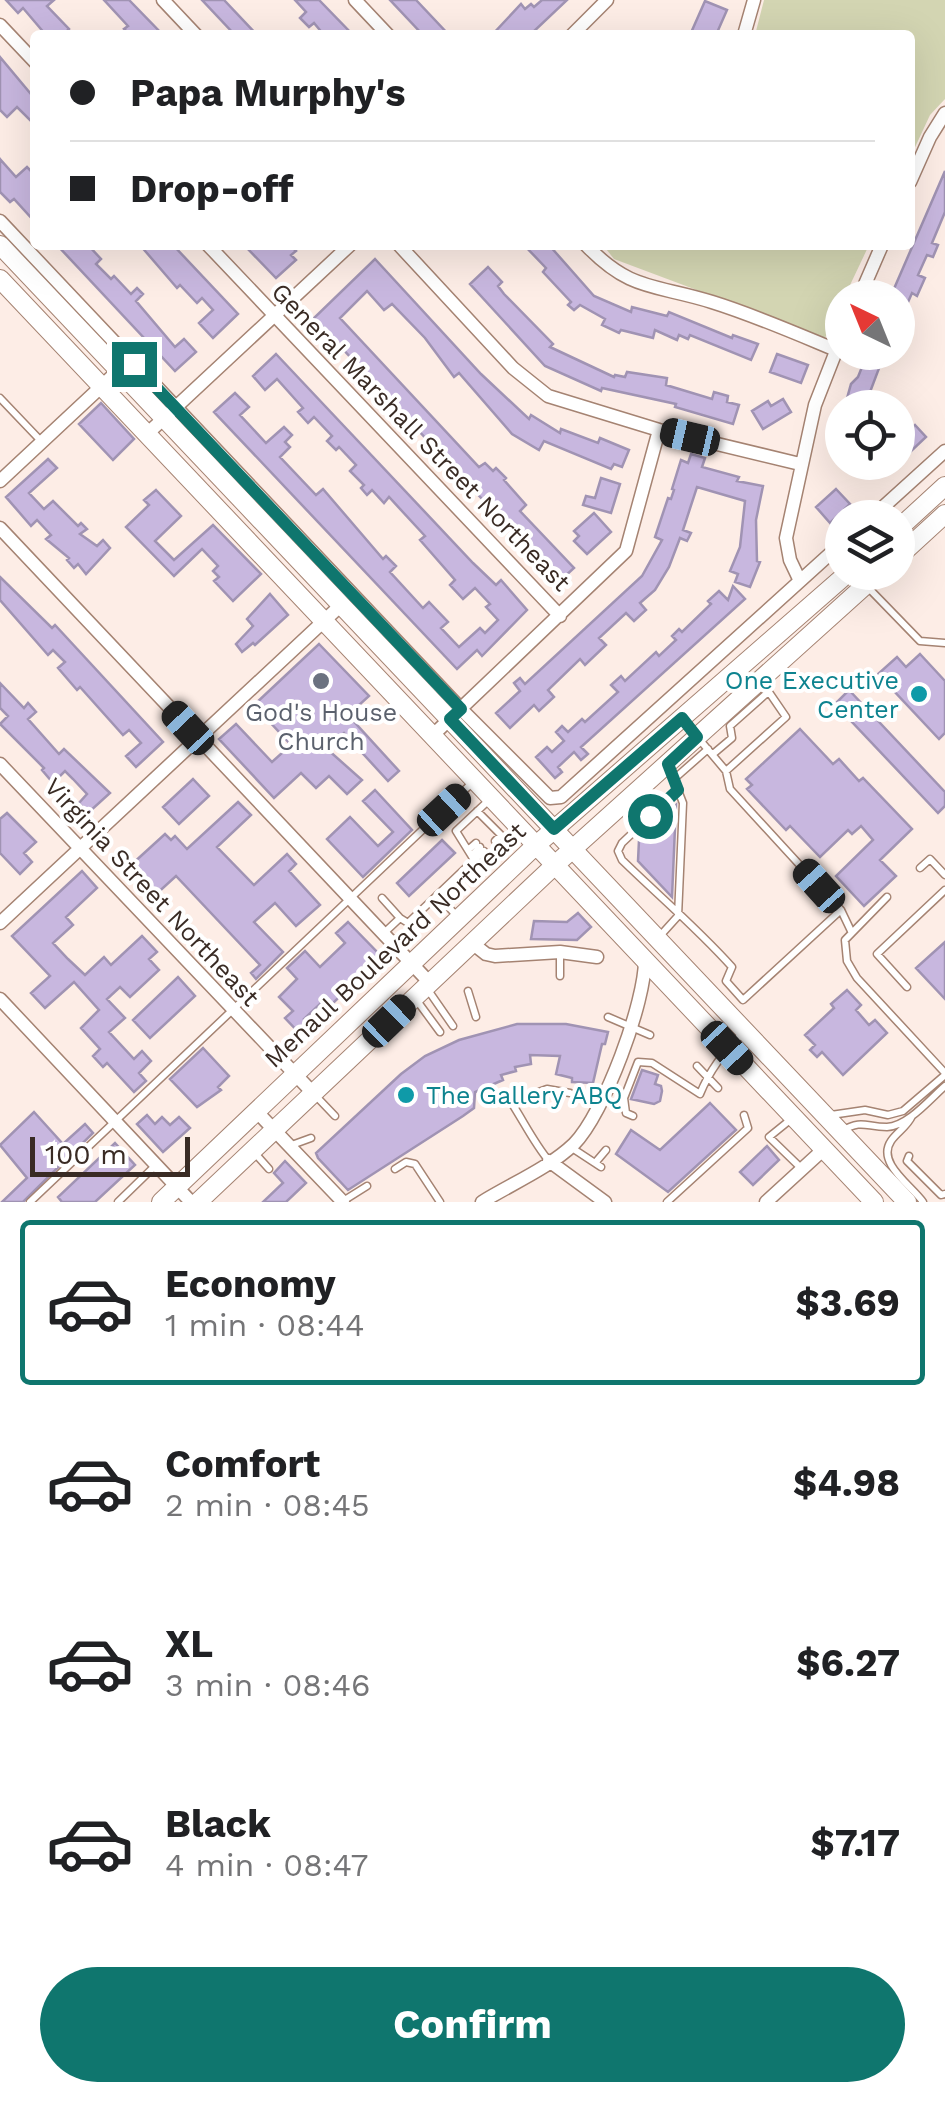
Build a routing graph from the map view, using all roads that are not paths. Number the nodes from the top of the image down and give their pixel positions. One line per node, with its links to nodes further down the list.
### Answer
1 (163, 0): 6 (street)
2 (355, 0): 7 (street)
3 (607, 0): 8 (street)
4 (754, 0): 9 (street)
5 (0, 25): 10 (street)
6 (191, 30)
7 (383, 30)
8 (577, 30)
9 (745, 30)
10 (30, 57)
11 (945, 112): 12 (street)
12 (915, 171)
13 (0, 221): 28 (street)
14 (0, 245): 24 (main road)
15 (213, 250): 22 (street, General Marshall Street Northeast)
16 (345, 250): 22 (street)
17 (403, 250): 29 (street)
18 (591, 250): 23 (street)
19 (880, 250): 21 (street)
20 (0, 279): 26 (main road)
21 (867, 280)
22 (275, 316): 28 (street); 47 (street, General Marshall Street Northeast)
23 (825, 346)
24 (119, 370): 26 (street); 28 (main road)
25 (828, 370): 33 (street)
26 (101, 387): 30 (main road); 31 (street)
27 (0, 398): 31 (lane)
28 (171, 413): 30 (street); 46 (main road); 51 (street)
29 (659, 430): 33 (street); 47 (street)
30 (147, 434): 48 (main road)
31 (42, 442): 34 (street)
32 (945, 451): 36 (street)
33 (800, 464): 42 (street)
34 (0, 481)
35 (945, 486): 37 (main road)
36 (891, 500)
37 (915, 513)
38 (945, 514): 40 (main road)
39 (0, 528): 54 (street)
40 (915, 541)
41 (825, 559): 42 (street)
42 (800, 582): 51 (street)
43 (840, 590): 52 (main road, Menaul Boulevard Northeast)
44 (845, 590): 50 (main road, Menaul Boulevard Northeast)
45 (869, 590): 49 (lane)
46 (340, 606): 48 (street); 51 (main road)
47 (560, 616): 51 (street)
48 (322, 622): 53 (main road); 54 (street)
49 (945, 643)
50 (764, 686): 55 (main road, Menaul Boulevard Northeast); 58 (lane)
51 (456, 714): 53 (street); 62 (main road)
52 (682, 718): 55 (lane); 62 (main road, Menaul Boulevard Northeast)
53 (432, 736): 59 (main road)
54 (196, 737): 66 (street); 76 (street)
55 (706, 747): 57 (main road, Menaul Boulevard Northeast); 58 (lane)
56 (0, 764): 66 (street, Virginia Street Northeast)
57 (671, 771): 60 (lane); 67 (main road, Menaul Boulevard Northeast)
58 (726, 771): 77 (lane)
59 (474, 782): 61 (main road); 76 (lane)
60 (678, 790): 78 (lane); 78 (lane)
61 (484, 805): 63 (lane); 64 (main road); 68 (lane)
62 (554, 829): 64 (main road, Menaul Boulevard Northeast); 67 (main road)
63 (493, 834)
64 (534, 846): 69 (main road); 80 (main road, Menaul Boulevard Northeast)
65 (480, 847): 68 (lane)
66 (80, 848): 81 (street); 99 (street, Virginia Street Northeast)
67 (573, 849): 69 (main road, Menaul Boulevard Northeast); 84 (main road)
68 (471, 855): 73 (lane)
69 (556, 864): 85 (main road, Menaul Boulevard Northeast); 88 (main road)
70 (920, 868): 71 (lane)
71 (945, 876)
72 (945, 890): 91 (lane)
73 (437, 895): 79 (lane); 80 (lane)
74 (888, 897): 82 (lane)
75 (382, 898): 79 (lane)
76 (350, 900): 83 (street); 99 (lane)
77 (841, 910): 82 (lane); 95 (lane)
78 (678, 916): 84 (lane); 95 (lane)
79 (400, 918): 83 (lane)
80 (460, 918): 89 (main road, Menaul Boulevard Northeast)
81 (0, 923)
82 (851, 932): 109 (lane)
83 (383, 934): 89 (street)
84 (657, 938): 98 (main road)
85 (472, 943): 86 (street); 93 (main road, Menaul Boulevard Northeast)
86 (560, 952): 87 (street); 90 (lane)
87 (597, 957)
88 (646, 958): 92 (main road); 97 (street)
89 (412, 965): 93 (street); 110 (main road, Menaul Boulevard Northeast)
90 (560, 976)
91 (907, 986)
92 (672, 987): 97 (street); 107 (main road)
93 (423, 989): 102 (lane); 105 (lane); 115 (main road, Menaul Boulevard Northeast)
94 (468, 990): 100 (lane)
95 (736, 992): 98 (lane)
96 (0, 999): 124 (street)
97 (639, 999): 103 (street)
98 (721, 1006): 104 (main road)
99 (232, 1010): 110 (street, Virginia Street Northeast); 124 (lane)
100 (476, 1017)
101 (608, 1017): 103 (lane)
102 (453, 1026)
103 (630, 1027): 106 (lane); 129 (street)
104 (745, 1031): 107 (lane); 121 (main road)
105 (440, 1032)
106 (650, 1036)
107 (727, 1048): 111 (lane); 114 (main road)
108 (697, 1066): 111 (lane)
109 (945, 1074): 121 (lane)
110 (294, 1075): 115 (street, Virginia Street Northeast); 117 (main road, Menaul Boulevard Northeast)
111 (707, 1077): 113 (lane); 120 (lane)
112 (945, 1086): 122 (lane)
113 (718, 1088)
114 (769, 1092): 123 (main road); 126 (main road)
115 (313, 1093): 119 (lane); 125 (main road, Menaul Boulevard Northeast)
116 (570, 1093): 134 (lane)
117 (256, 1111): 125 (street); 140 (main road, Menaul Boulevard Northeast)
118 (744, 1115): 151 (lane)
119 (335, 1116)
120 (633, 1116)
121 (826, 1116): 126 (main road)
122 (912, 1116): 126 (lane); 154 (lane)
123 (794, 1117): 130 (main road); 138 (lane)
124 (115, 1122): 135 (street); 143 (lane)
125 (274, 1130): 128 (street); 132 (main road, Menaul Boulevard Northeast)
126 (840, 1131): 153 (main road)
127 (312, 1138): 128 (lane)
128 (289, 1146): 147 (street)
129 (571, 1147): 131 (lane); 134 (street)
130 (824, 1149): 138 (street); 152 (main road); 153 (main road)
131 (606, 1150)
132 (252, 1151): 136 (lane); 146 (main road, Menaul Boulevard Northeast)
133 (909, 1156): 141 (lane)
134 (550, 1161): 149 (street); 150 (street)
135 (156, 1165): 140 (street); 144 (lane)
136 (269, 1169)
137 (396, 1169): 148 (lane)
138 (802, 1169): 142 (street)
139 (367, 1186): 147 (lane)
140 (177, 1187): 145 (main road, Menaul Boulevard Northeast); 146 (street)
141 (945, 1194)
142 (773, 1200)
143 (30, 1202)
144 (118, 1202)
145 (162, 1202)
146 (194, 1202)
147 (342, 1202)
148 (440, 1202)
149 (482, 1202)
150 (604, 1202)
151 (666, 1202)
152 (874, 1202)
153 (905, 1202)
154 (923, 1202)

